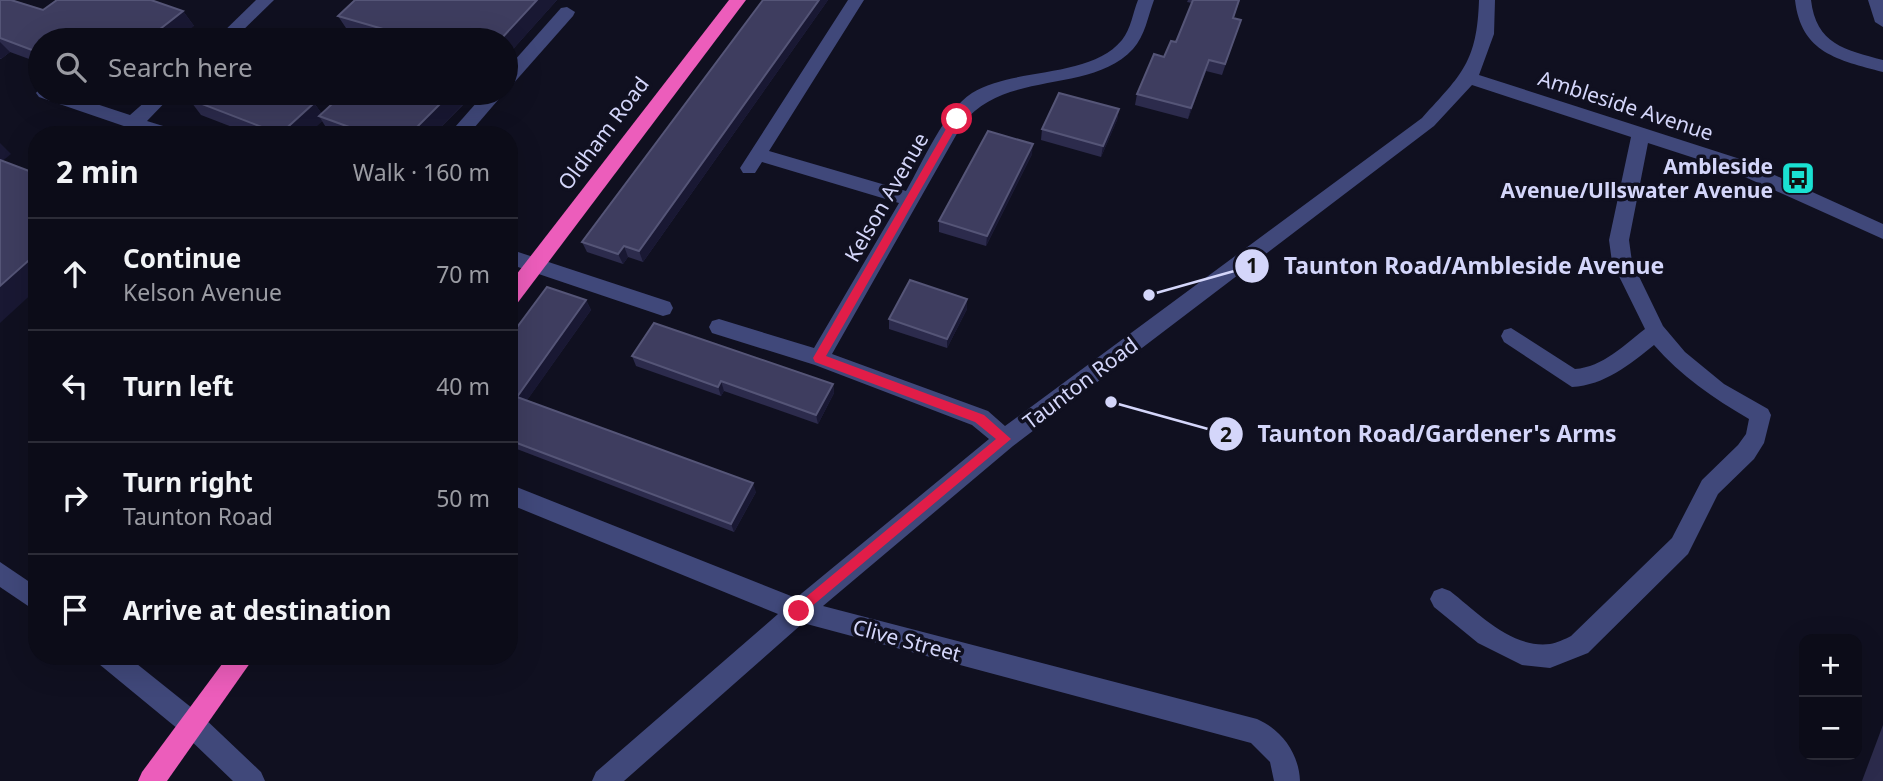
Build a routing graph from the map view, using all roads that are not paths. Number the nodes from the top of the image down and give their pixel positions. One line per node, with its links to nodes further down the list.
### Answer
1 (267, 0): 10 (street)
2 (738, 0): 24 (highway, Oldham Road)
3 (856, 0): 21 (street)
4 (1146, 0): 21 (street, Kelson Avenue)
5 (1487, 0): 13 (street, Taunton Road)
6 (1803, 0): 11 (street)
7 (1876, 0): 9 (street)
8 (567, 12): 12 (street)
9 (1883, 22)
10 (236, 28)
11 (1883, 66)
12 (518, 67)
13 (1469, 78): 20 (street, Ambleside Avenue); 31 (street, Taunton Road)
14 (83, 105): 17 (street)
15 (153, 105): 17 (street)
16 (484, 105): 19 (street)
17 (134, 122): 18 (street)
18 (145, 126)
19 (465, 126)
20 (1640, 133): 22 (street, Ambleside Avenue); 28 (street)
21 (911, 199): 30 (street, Kelson Avenue)
22 (1883, 232)
23 (518, 259): 24 (street)
24 (536, 265): 25 (highway, Oldham Road); 26 (street)
25 (518, 288)
26 (663, 308)
27 (719, 327): 30 (street)
28 (1656, 332): 29 (street); 35 (street)
29 (1511, 336)
30 (819, 358): 31 (street)
31 (1005, 439): 36 (street, Taunton Road)
32 (518, 498): 36 (street, Clive Street)
33 (0, 573): 34 (street)
34 (28, 594)
35 (1442, 599)
36 (799, 611): 42 (street, Taunton Road); 43 (street, Clive Street)
37 (119, 665): 39 (street)
38 (236, 665): 39 (highway)
39 (193, 725): 40 (highway); 41 (street)
40 (151, 781)
41 (252, 781)
42 (605, 781)
43 (1287, 781)

